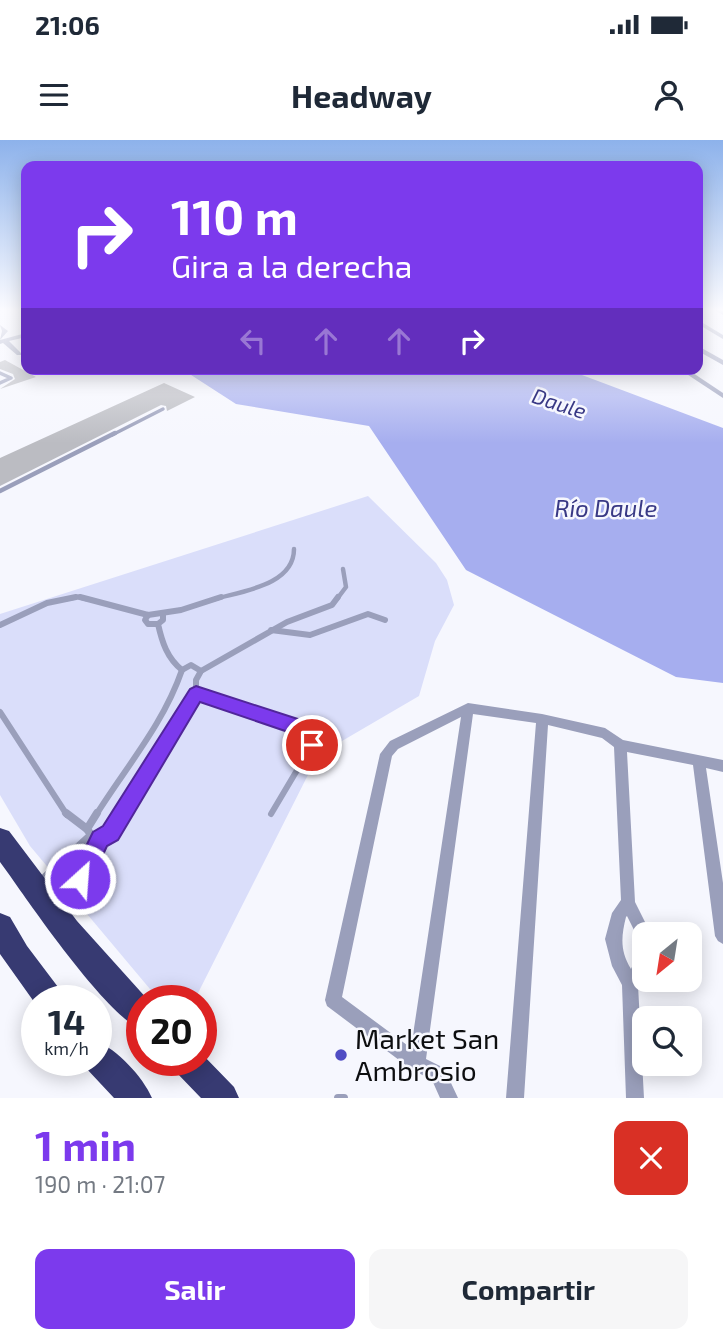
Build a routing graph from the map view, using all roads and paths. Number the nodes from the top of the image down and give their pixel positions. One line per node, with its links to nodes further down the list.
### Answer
1 (708, 354): 2 (street)
2 (723, 363)
3 (0, 373): 5 (lane)
4 (691, 375): 6 (street)
5 (0, 383)
6 (723, 396)
7 (163, 409): 8 (lane)
8 (0, 491)
9 (294, 549): 11 (lane)
10 (343, 569): 16 (lane)
11 (163, 614): 12 (lane); 14 (lane)
12 (148, 615): 14 (lane); 15 (lane)
13 (385, 620): 16 (lane)
14 (158, 624): 18 (lane)
15 (0, 625)
16 (271, 631): 17 (lane)
17 (201, 671): 18 (lane); 18 (lane)
18 (187, 678): 19 (lane); 27 (lane)
19 (196, 694): 26 (lane); 28 (lane)
20 (468, 708): 22 (street); 40 (street); 40 (street)
21 (0, 712): 27 (lane)
22 (542, 719): 23 (street); 48 (street)
23 (620, 745): 24 (street); 31 (street)
24 (699, 761): 25 (street); 35 (street)
25 (723, 766)
26 (271, 814)
27 (88, 832): 28 (lane); 30 (lane)
28 (100, 839): 32 (lane)
29 (0, 840): 30 (highway)
30 (33, 888): 32 (highway)
31 (628, 903): 33 (street); 37 (street)
32 (52, 916): 39 (highway)
33 (638, 922)
34 (0, 927): 38 (highway)
35 (723, 936)
36 (632, 980): 37 (street)
37 (630, 983): 49 (street)
38 (39, 985)
39 (126, 999)
40 (417, 1063): 47 (street)
41 (112, 1073): 43 (highway)
42 (202, 1076): 44 (highway)
43 (136, 1098)
44 (223, 1098)
45 (338, 1098): 46 (lane)
46 (344, 1098)
47 (449, 1098)
48 (515, 1098)
49 (635, 1098)

